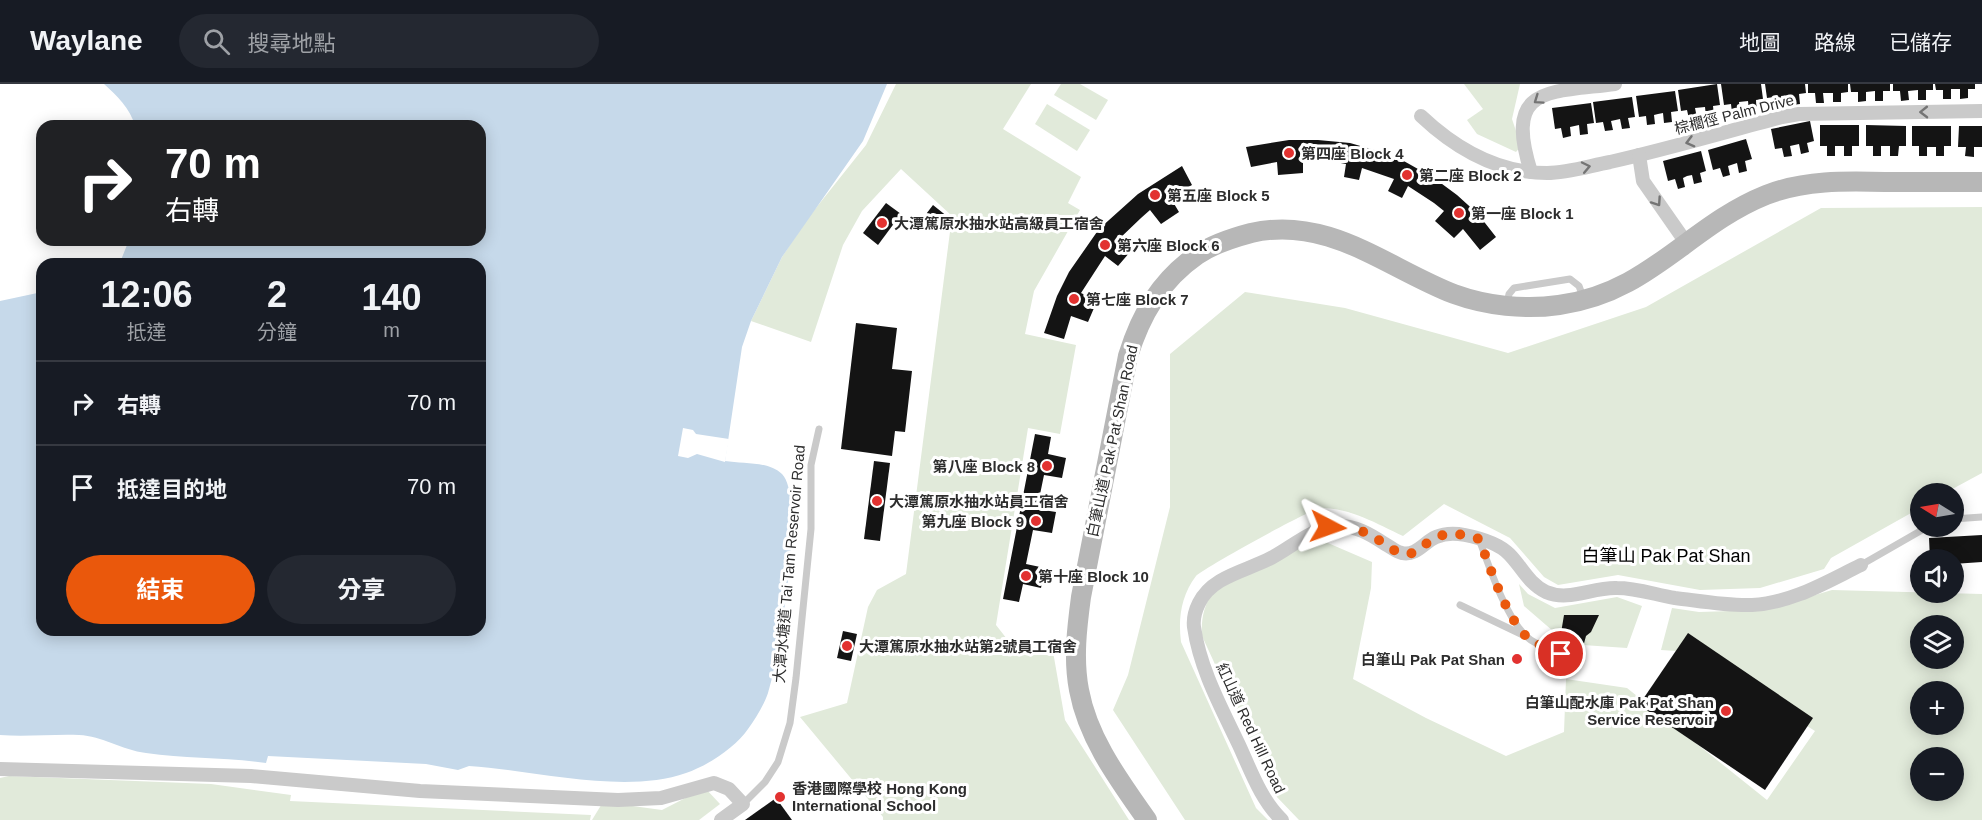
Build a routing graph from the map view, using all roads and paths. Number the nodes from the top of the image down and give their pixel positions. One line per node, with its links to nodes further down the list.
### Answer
1 (1615, 84): 5 (street, one-way to 5)
2 (1982, 111): 4 (street, 棕櫚徑 Palm Drive, one-way to 4)
3 (1421, 116): 5 (street, 棕櫚徑 Palm Drive)
4 (1640, 155): 5 (street, 棕櫚徑 Palm Drive, one-way to 4); 7 (street, one-way to 7)
5 (1531, 172)
6 (1982, 182): 7 (street, 白筆山道 Pak Pat Shan Road)
7 (1687, 244): 20 (street, 白筆山道 Pak Pat Shan Road)
8 (819, 429): 18 (lane, 大潭水塘道 Tai Tam Reservoir Road)
9 (1982, 517): 10 (lane)
10 (1964, 518)
11 (1911, 537): 13 (lane, 紅山道 Red Hill Road)
12 (1479, 539): 13 (street, 紅山道 Red Hill Road); 15 (lane); 21 (street, 紅山道 Red Hill Road)
13 (1861, 566)
14 (1460, 605): 15 (lane)
15 (1527, 638): 16 (lane)
16 (1561, 654)
17 (0, 769): 18 (street)
18 (743, 804): 19 (street, 大潭水塘道 Tai Tam Reservoir Road)
19 (721, 820)
20 (1147, 820)
21 (1282, 820)

